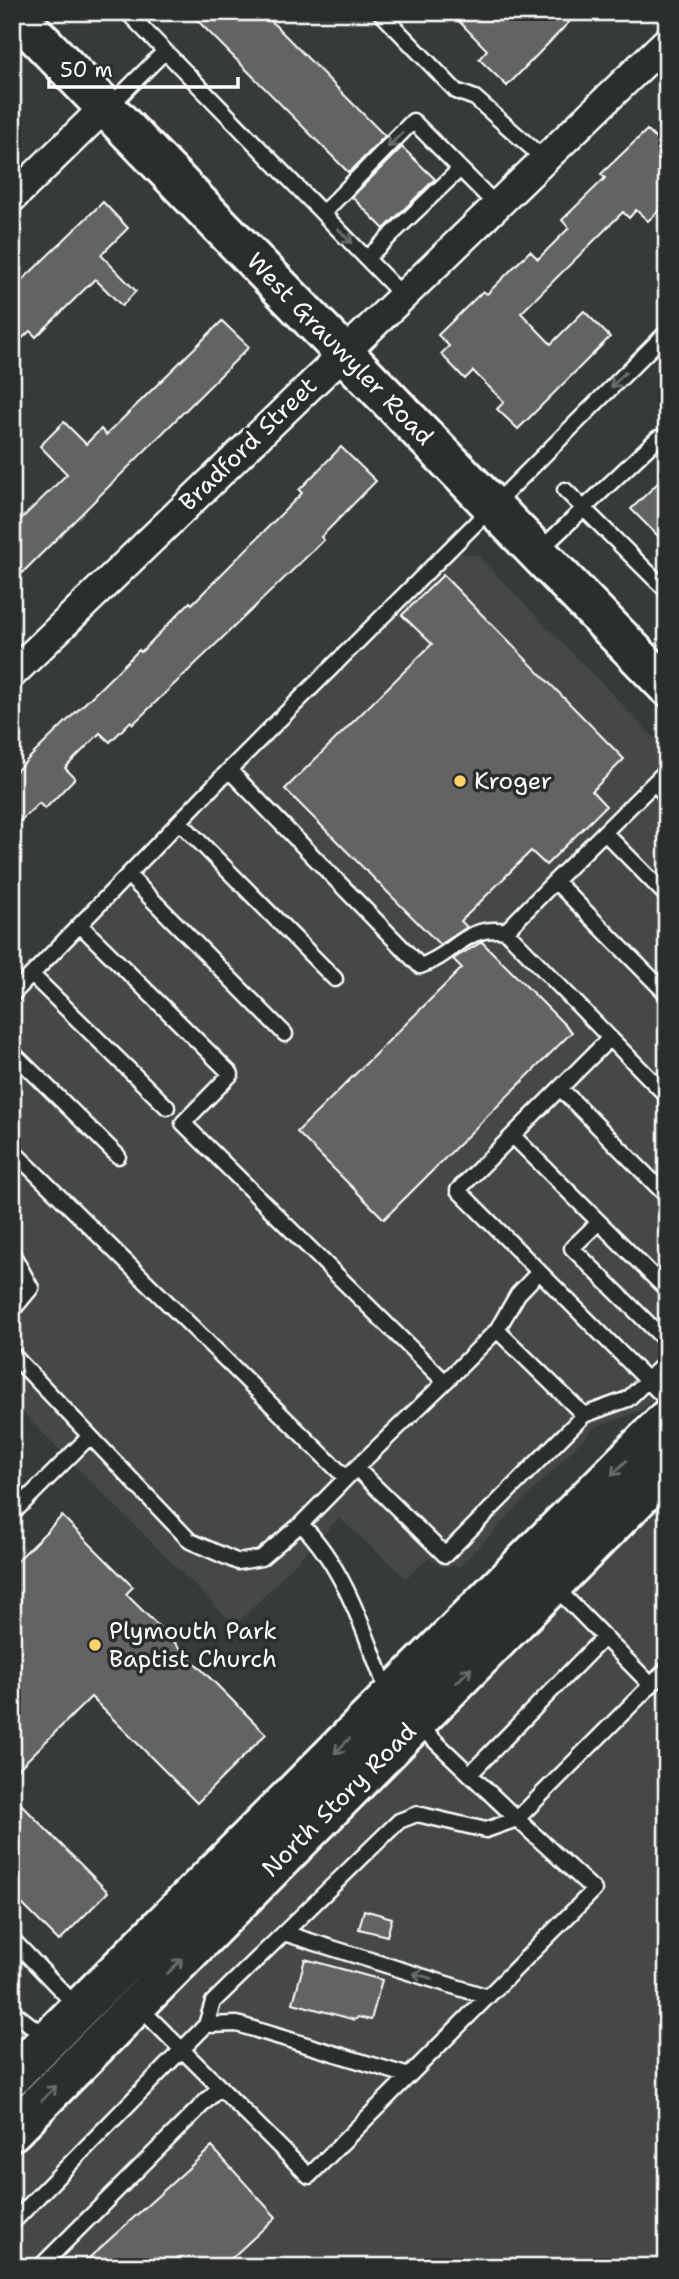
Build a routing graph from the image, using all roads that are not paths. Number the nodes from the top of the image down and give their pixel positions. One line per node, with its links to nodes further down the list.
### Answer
1 (13, 12): 6 (main road, West Grauwyler Road)
2 (127, 12): 5 (lane)
3 (380, 12): 7 (lane)
4 (667, 41): 7 (street, Bradford Street)
5 (165, 51): 6 (lane); 11 (lane)
6 (106, 108): 9 (street); 15 (main road, West Grauwyler Road)
7 (544, 159): 10 (street, Bradford Street)
8 (460, 169): 10 (lane); 11 (lane, one-way to 11); 12 (lane)
9 (12, 198)
10 (496, 205): 13 (street, Bradford Street)
11 (323, 213): 12 (lane, one-way to 12)
12 (367, 258): 13 (lane)
13 (403, 296): 15 (street, Bradford Street)
14 (667, 332): 18 (lane, one-way to 18)
15 (344, 353): 18 (main road, West Grauwyler Road); 22 (street, Bradford Street)
16 (658, 438): 19 (lane)
17 (565, 490): 19 (lane)
18 (492, 506): 20 (main road, West Grauwyler Road); 24 (lane)
19 (582, 507): 20 (lane); 21 (lane)
20 (538, 552): 23 (main road, West Grauwyler Road)
21 (667, 592)
22 (12, 674)
23 (667, 686)
24 (229, 770): 28 (lane); 34 (lane)
25 (667, 770): 26 (lane)
26 (654, 783): 27 (lane); 29 (lane)
27 (667, 796)
28 (180, 822): 30 (lane); 36 (lane)
29 (604, 832): 31 (lane); 32 (lane)
30 (128, 875): 33 (lane); 39 (lane)
31 (555, 881): 34 (lane); 37 (lane)
32 (667, 896)
33 (80, 925): 35 (lane); 59 (lane)
34 (506, 931): 40 (lane)
35 (32, 975): 38 (lane); 44 (lane)
36 (335, 979)
37 (667, 994)
38 (12, 995)
39 (285, 1034)
40 (610, 1038): 42 (lane); 43 (lane)
41 (12, 1052): 47 (lane)
42 (560, 1088): 45 (lane); 48 (lane)
43 (667, 1096)
44 (167, 1107)
45 (513, 1136): 49 (lane); 51 (lane)
46 (12, 1150): 65 (lane)
47 (118, 1156)
48 (667, 1196)
49 (599, 1222): 52 (lane); 55 (lane)
50 (12, 1253): 53 (lane)
51 (540, 1272): 54 (lane); 58 (lane)
52 (667, 1290)
53 (12, 1311)
54 (497, 1330): 59 (lane); 61 (lane)
55 (667, 1342)
56 (12, 1354): 63 (lane)
57 (667, 1362): 58 (lane)
58 (648, 1381): 60 (lane); 61 (lane)
59 (445, 1382): 65 (lane)
60 (667, 1400)
61 (584, 1415): 65 (lane)
62 (667, 1419): 72 (main road, North Story Road, one-way to 72)
63 (90, 1436): 66 (lane); 67 (lane)
64 (667, 1469): 68 (main road, North Story Road)
65 (351, 1473): 67 (lane)
66 (12, 1514)
67 (301, 1524): 72 (lane)
68 (553, 1584): 69 (lane); 72 (main road, North Story Road, one-way to 68)
69 (604, 1637): 71 (lane); 73 (lane)
70 (667, 1669): 71 (lane)
71 (651, 1685): 74 (lane)
72 (403, 1710): 73 (lane); 77 (main road, North Story Road)
73 (470, 1774): 74 (lane)
74 (517, 1819): 75 (lane); 78 (lane)
75 (284, 1933): 78 (lane, one-way to 75); 81 (lane)
76 (12, 1939): 79 (lane)
77 (124, 1991): 79 (main road, North Story Road); 82 (lane); 83 (main road, North Story Road)
78 (488, 1997): 85 (lane)
79 (79, 2008): 83 (main road, North Story Road)
80 (12, 2011): 83 (lane)
81 (206, 2025): 82 (lane); 85 (lane)
82 (182, 2049): 86 (lane); 88 (lane)
83 (62, 2053): 84 (main road, North Story Road); 87 (main road, North Story Road, one-way to 83)
84 (12, 2076)
85 (409, 2076): 86 (lane)
86 (220, 2087): 89 (lane)
87 (12, 2131)
88 (12, 2223)
89 (40, 2267)

